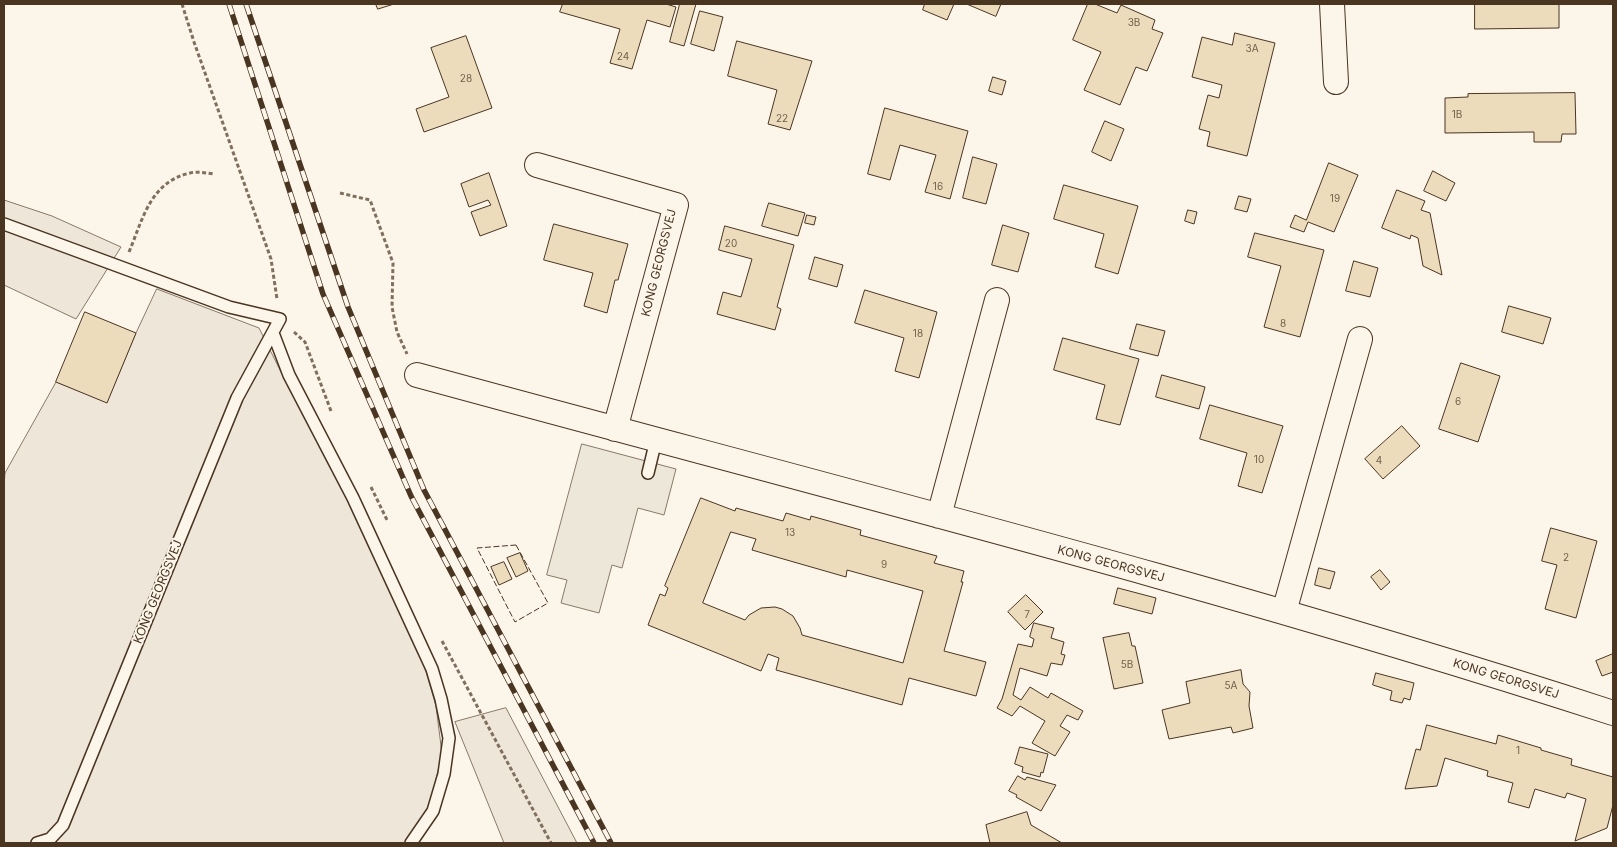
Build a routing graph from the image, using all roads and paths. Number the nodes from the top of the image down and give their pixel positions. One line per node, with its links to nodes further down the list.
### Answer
1 (182, 4): 10 (path)
2 (1332, 4): 3 (street)
3 (1336, 82)
4 (537, 166): 15 (street, KONG GEORGSVEJ)
5 (214, 174): 8 (path)
6 (340, 193): 13 (path)
7 (4, 224): 8 (lane)
8 (122, 267): 10 (lane)
9 (997, 300): 19 (street)
10 (280, 319): 11 (lane, KONG GEORGSVEJ); 14 (path)
11 (273, 333): 24 (lane, KONG GEORGSVEJ); 25 (lane)
12 (1360, 340): 21 (street)
13 (417, 375): 15 (street, KONG GEORGSVEJ)
14 (332, 412)
15 (615, 429): 16 (street, KONG GEORGSVEJ)
16 (656, 440): 17 (lane); 19 (street, KONG GEORGSVEJ)
17 (648, 473)
18 (370, 485): 20 (path)
19 (939, 516): 21 (street, KONG GEORGSVEJ)
20 (390, 529)
21 (1284, 612): 23 (street, KONG GEORGSVEJ)
22 (440, 636): 26 (path)
23 (1613, 713)
24 (37, 843)
25 (411, 843)
26 (551, 843)

